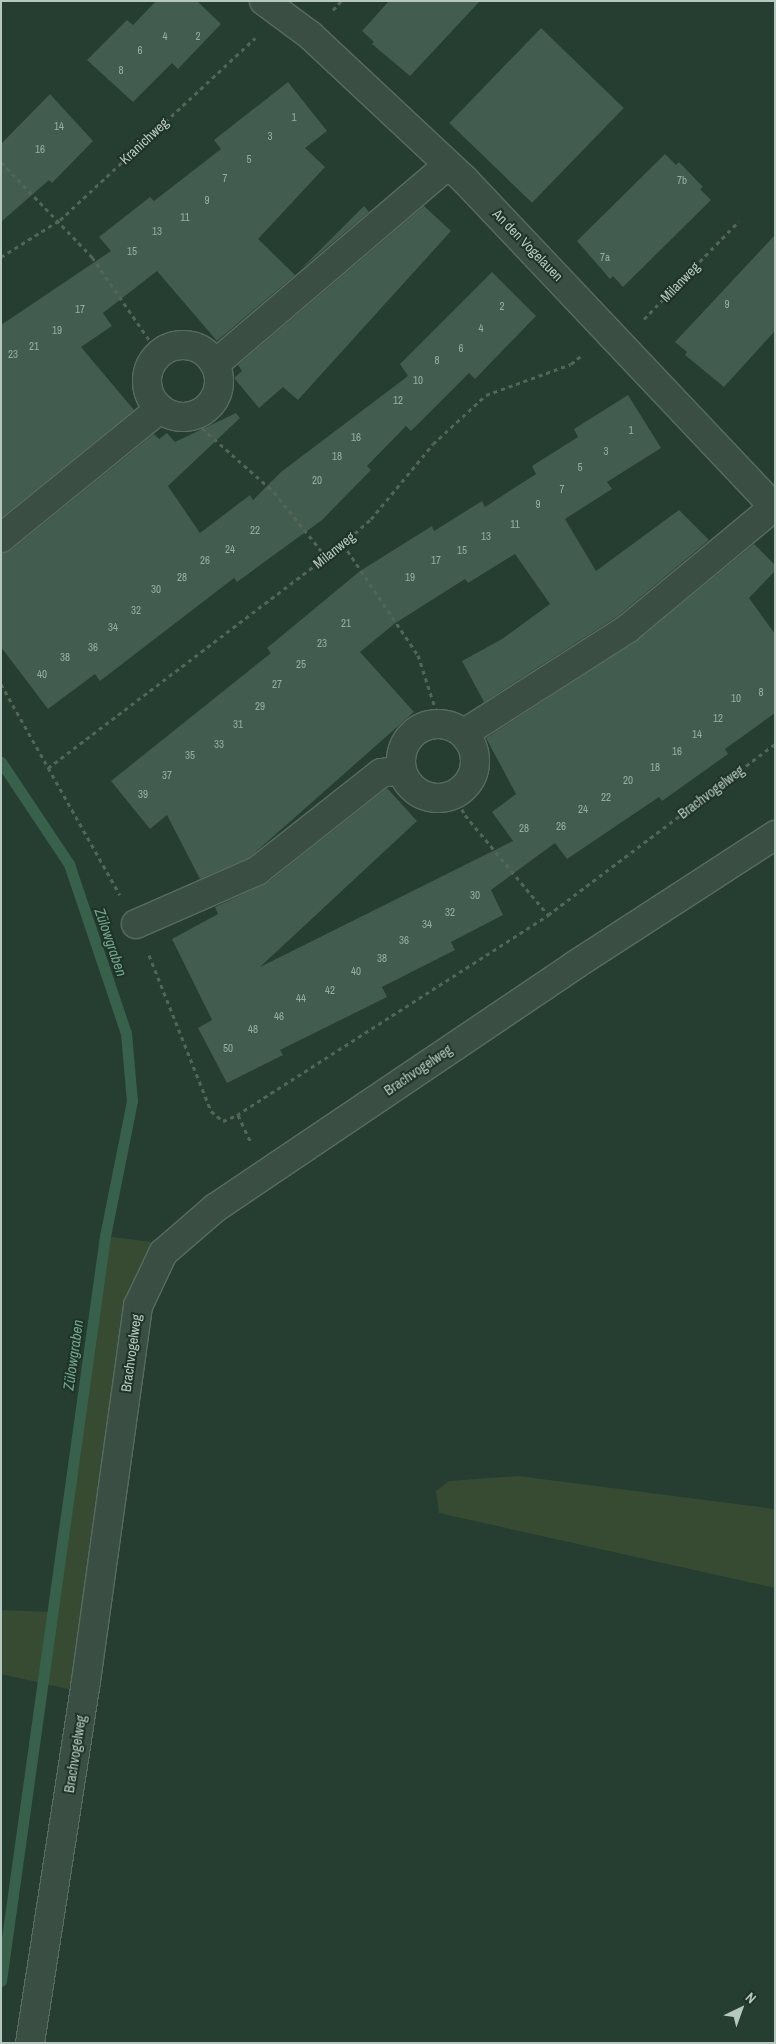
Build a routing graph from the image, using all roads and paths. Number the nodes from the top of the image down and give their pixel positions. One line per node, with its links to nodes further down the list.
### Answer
1 (271, 8): 3 (street, An den Vogelauen); 4 (path, Kranichweg)
2 (1, 162): 4 (path)
3 (448, 165): 7 (street, An den Vogelauen); 9 (street)
4 (60, 220): 6 (path, Kranichweg); 8 (path)
5 (739, 221): 7 (path, Milanweg)
6 (1, 257)
7 (616, 338): 12 (street, An den Vogelauen); 14 (path, Milanweg)
8 (154, 358): 9 (street); 10 (street)
9 (215, 364): 11 (street)
10 (160, 409): 11 (street); 13 (street)
11 (196, 414): 15 (path)
12 (775, 508): 17 (street)
13 (1, 538)
14 (343, 544): 15 (path, Milanweg); 16 (path)
15 (326, 557): 19 (path, Milanweg)
16 (437, 724): 17 (street); 20 (street)
17 (466, 737): 21 (street)
18 (775, 744): 23 (path, Brachvogelweg)
19 (48, 768)
20 (402, 770): 21 (street); 24 (street)
21 (454, 795): 23 (path)
22 (775, 835): 28 (street, Brachvogelweg)
23 (548, 915): 25 (path, Brachvogelweg)
24 (136, 924)
25 (238, 1115): 26 (path, Brachvogelweg); 27 (path)
26 (223, 1121)
27 (241, 1127)
28 (30, 2043)

